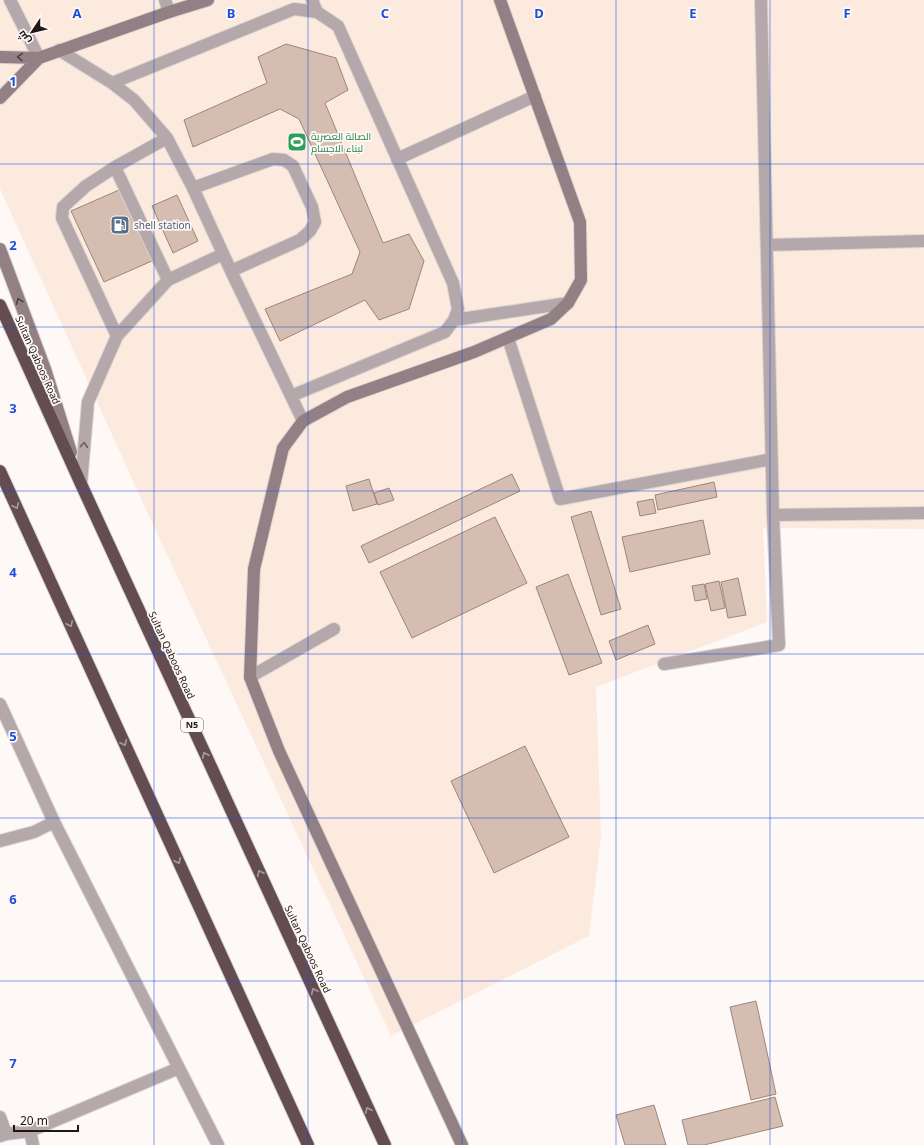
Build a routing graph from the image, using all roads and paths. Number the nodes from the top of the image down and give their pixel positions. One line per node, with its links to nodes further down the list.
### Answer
1 (10, 0): 10 (street)
2 (208, 0): 6 (street)
3 (312, 0): 7 (street)
4 (500, 0): 12 (street)
5 (761, 0): 19 (street)
6 (167, 6): 8 (street)
7 (317, 12): 11 (street); 15 (street)
8 (59, 50): 10 (street); 11 (street)
9 (0, 56): 10 (street, one-way to 9)
10 (39, 58): 13 (street)
11 (112, 83): 14 (street)
12 (535, 96): 15 (street); 24 (street)
13 (0, 98)
14 (167, 138): 16 (street); 17 (street)
15 (397, 159): 26 (street)
16 (115, 167): 23 (street); 27 (street)
17 (193, 188): 21 (street); 22 (street)
18 (924, 241): 19 (street)
19 (767, 245): 31 (street)
20 (0, 249): 33 (street, one-way to 20)
21 (223, 254): 22 (street); 23 (street)
22 (231, 271): 29 (street)
23 (168, 280): 27 (street)
24 (568, 303): 26 (street); 28 (street)
25 (0, 305): 33 (highway, Sultan Qaboos Road / N5)
26 (454, 320): 29 (street)
27 (117, 336): 33 (street, one-way to 27)
28 (508, 338): 30 (street); 31 (street)
29 (291, 396): 30 (street)
30 (303, 421): 38 (street)
31 (772, 459): 35 (street)
32 (0, 471): 48 (highway, one-way to 48)
33 (80, 484): 49 (highway, Sultan Qaboos Road / N5, one-way to 33)
34 (924, 513): 35 (street)
35 (773, 515): 37 (street)
36 (334, 629): 38 (street)
37 (664, 664)
38 (250, 677): 50 (street)
39 (0, 704): 40 (street)
40 (54, 822): 41 (street); 42 (street)
41 (0, 841)
42 (179, 1068): 44 (street); 47 (street)
43 (0, 1117): 45 (street)
44 (30, 1131): 45 (street); 46 (street)
45 (3, 1135)
46 (33, 1145)
47 (218, 1145)
48 (308, 1145)
49 (384, 1145)
50 (462, 1145)

